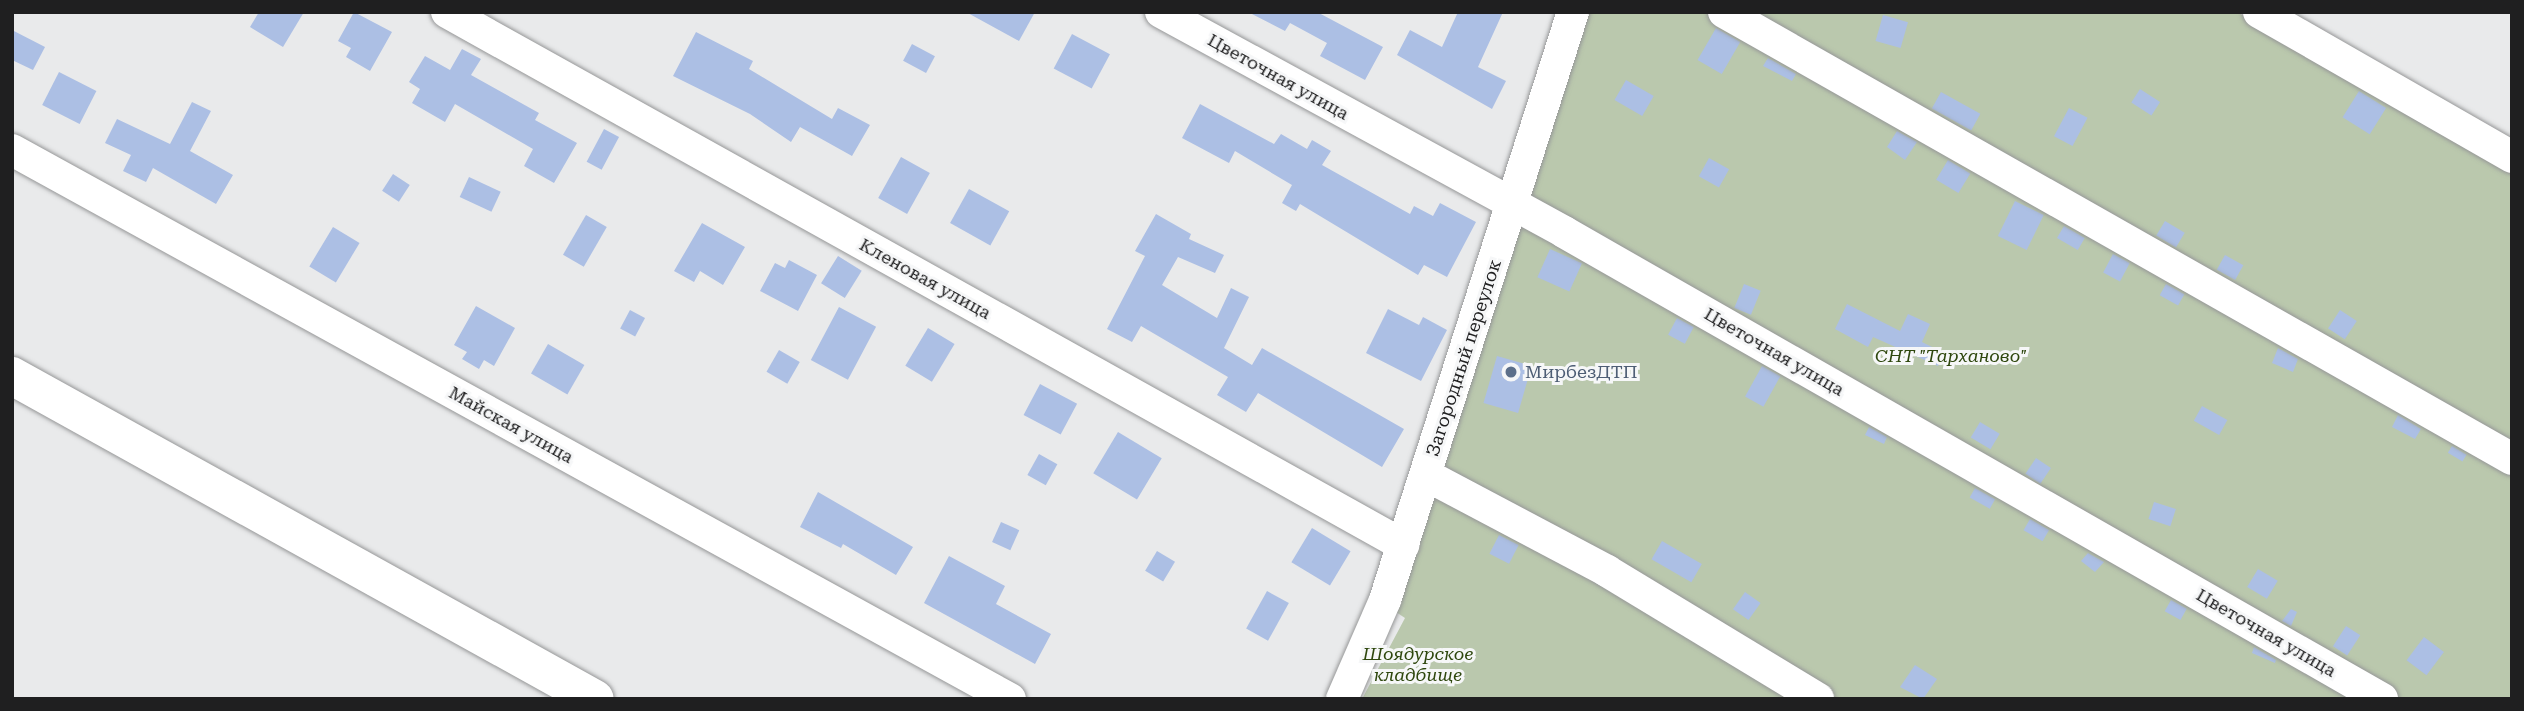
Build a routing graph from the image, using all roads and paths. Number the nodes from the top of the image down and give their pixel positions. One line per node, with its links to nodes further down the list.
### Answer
1 (447, 12): 12 (street, Кленовая улица)
2 (1161, 12): 8 (street, Цветочная улица)
3 (1573, 12): 8 (street, Загородный переулок)
4 (1724, 12): 10 (street)
5 (2259, 12): 7 (street)
6 (12, 150): 14 (street, Майская улица)
7 (2512, 157)
8 (1513, 206): 11 (street, Загородный переулок); 17 (street, Цветочная улица)
9 (12, 376): 13 (main road)
10 (2512, 459)
11 (1426, 475): 12 (street, Загородный переулок); 16 (street)
12 (1404, 545): 15 (street, Загородный переулок)
13 (595, 699)
14 (1010, 699)
15 (1342, 699)
16 (1818, 699)
17 (2382, 699)

